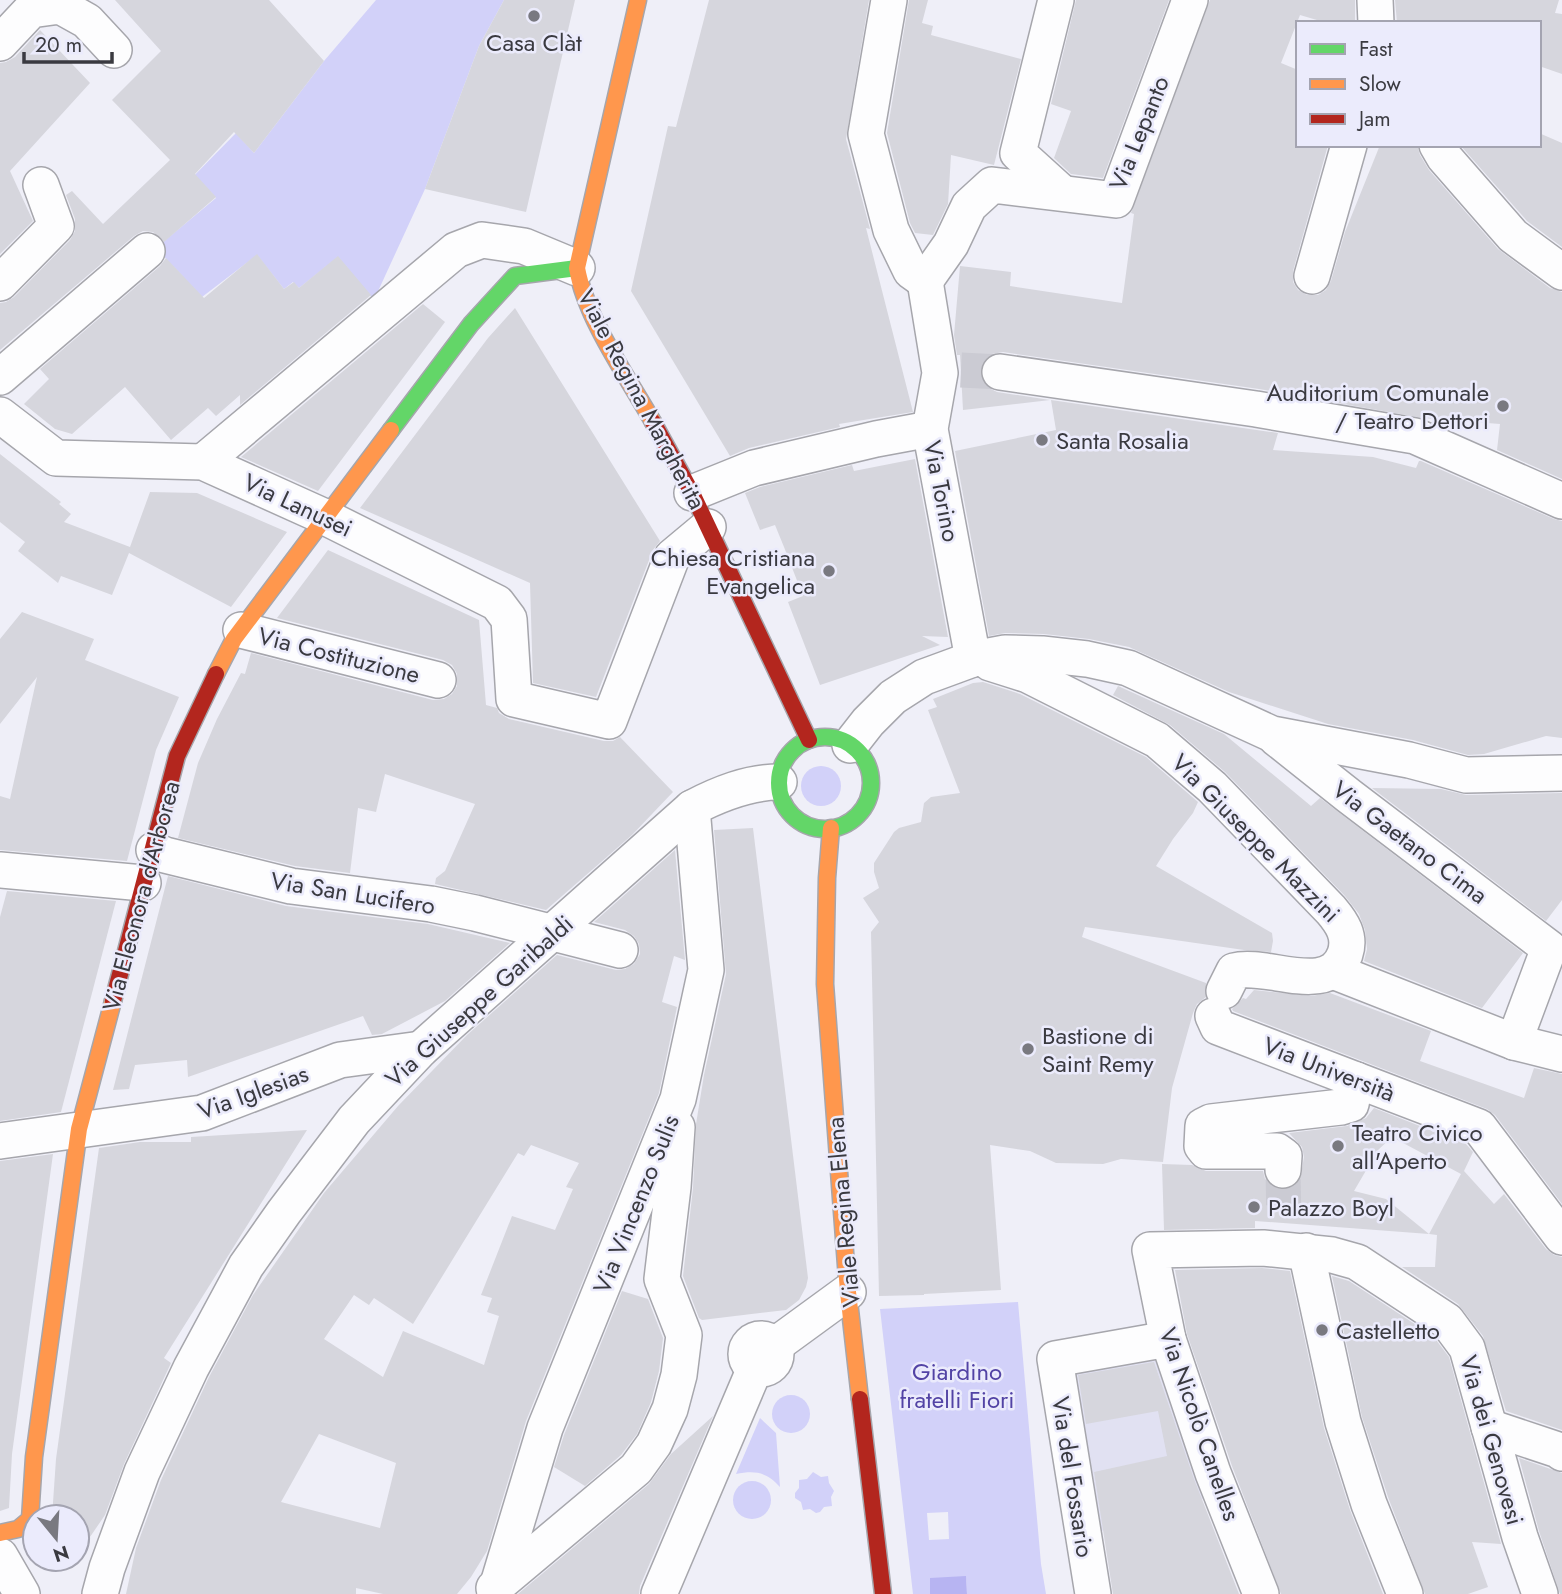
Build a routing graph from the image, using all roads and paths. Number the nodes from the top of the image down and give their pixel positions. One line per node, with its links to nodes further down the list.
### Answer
1 (638, 0): 14 (street, Viale Regina Margherita)
2 (889, 0): 17 (street)
3 (1056, 0): 12 (street)
4 (1190, 0): 12 (street, Via Lepanto)
5 (1375, 0): 6 (street)
6 (1376, 21)
7 (0, 43): 8 (street)
8 (114, 50)
9 (1348, 147): 16 (street)
10 (1438, 147): 15 (street)
11 (41, 185): 18 (street)
12 (1060, 192): 17 (street, Via Lepanto)
13 (147, 251): 20 (street)
14 (577, 268): 23 (street); 24 (street, Viale Regina Margherita); 26 (street, Via Eleonora d'Arborea)
15 (1562, 272)
16 (1312, 276)
17 (925, 281): 22 (street, Via Torino)
18 (0, 283)
19 (1000, 372): 25 (street)
20 (0, 377)
21 (0, 415): 23 (street, Via Lanusei)
22 (930, 429): 24 (street); 29 (street, Via Torino)
23 (203, 462): 26 (street, Via Lanusei)
24 (692, 493): 27 (street, Viale Regina Margherita)
25 (1562, 501)
26 (325, 517): 27 (street, Via Lanusei); 28 (street, Via Eleonora d'Arborea)
27 (708, 527): 32 (street, Viale Regina Margherita)
28 (241, 630): 30 (street, Via Costituzione); 38 (street, Via Eleonora d'Arborea)
29 (973, 659): 31 (street); 33 (street); 42 (street, Via Giuseppe Mazzini)
30 (438, 680)
31 (1272, 734): 34 (street); 43 (street, Via Gaetano Cima)
32 (809, 740): 33 (street); 35 (street)
33 (850, 744): 37 (street)
34 (1562, 773)
35 (779, 782): 36 (street, Via Giuseppe Garibaldi); 37 (street)
36 (692, 808): 40 (street, Via Giuseppe Garibaldi); 47 (street, Via Vincenzo Sulis)
37 (831, 828): 54 (street, Viale Regina Elena)
38 (149, 867): 39 (street, Via San Lucifero); 40 (street, Via San Lucifero); 48 (street, Via Eleonora d'Arborea)
39 (0, 870)
40 (554, 932): 41 (street, Via San Lucifero); 44 (street, Via Giuseppe Garibaldi)
41 (620, 950)
42 (1333, 971): 43 (street); 46 (street, Via Università)
43 (1514, 1042): 45 (street)
44 (421, 1049): 48 (street, Via Iglesias); 62 (street, Via Giuseppe Garibaldi)
45 (1562, 1054)
46 (1356, 1080): 50 (street); 51 (street, Via Università)
47 (678, 1099): 60 (street, Via Vincenzo Sulis); 60 (street)
48 (79, 1129): 49 (street, Via Iglesias); 58 (street, Via Eleonora d'Arborea)
49 (0, 1141)
50 (1283, 1170)
51 (1562, 1237)
52 (1285, 1243): 53 (street, Via dei Genovesi); 56 (street, Via dei Genovesi); 67 (street)
53 (1150, 1250): 55 (street, Via Nicolò Canelles)
54 (848, 1292): 63 (street); 64 (street, Viale Regina Elena)
55 (1168, 1339): 65 (street, Via del Fossario); 66 (street, Via Nicolò Canelles)
56 (1489, 1427): 57 (street); 68 (street, Via dei Genovesi)
57 (1562, 1453)
58 (0, 1533)
59 (0, 1556): 61 (street)
60 (494, 1591)
61 (22, 1594)
62 (100, 1594)
63 (659, 1594)
64 (883, 1594)
65 (1093, 1594)
66 (1261, 1594)
67 (1405, 1594)
68 (1541, 1594)

